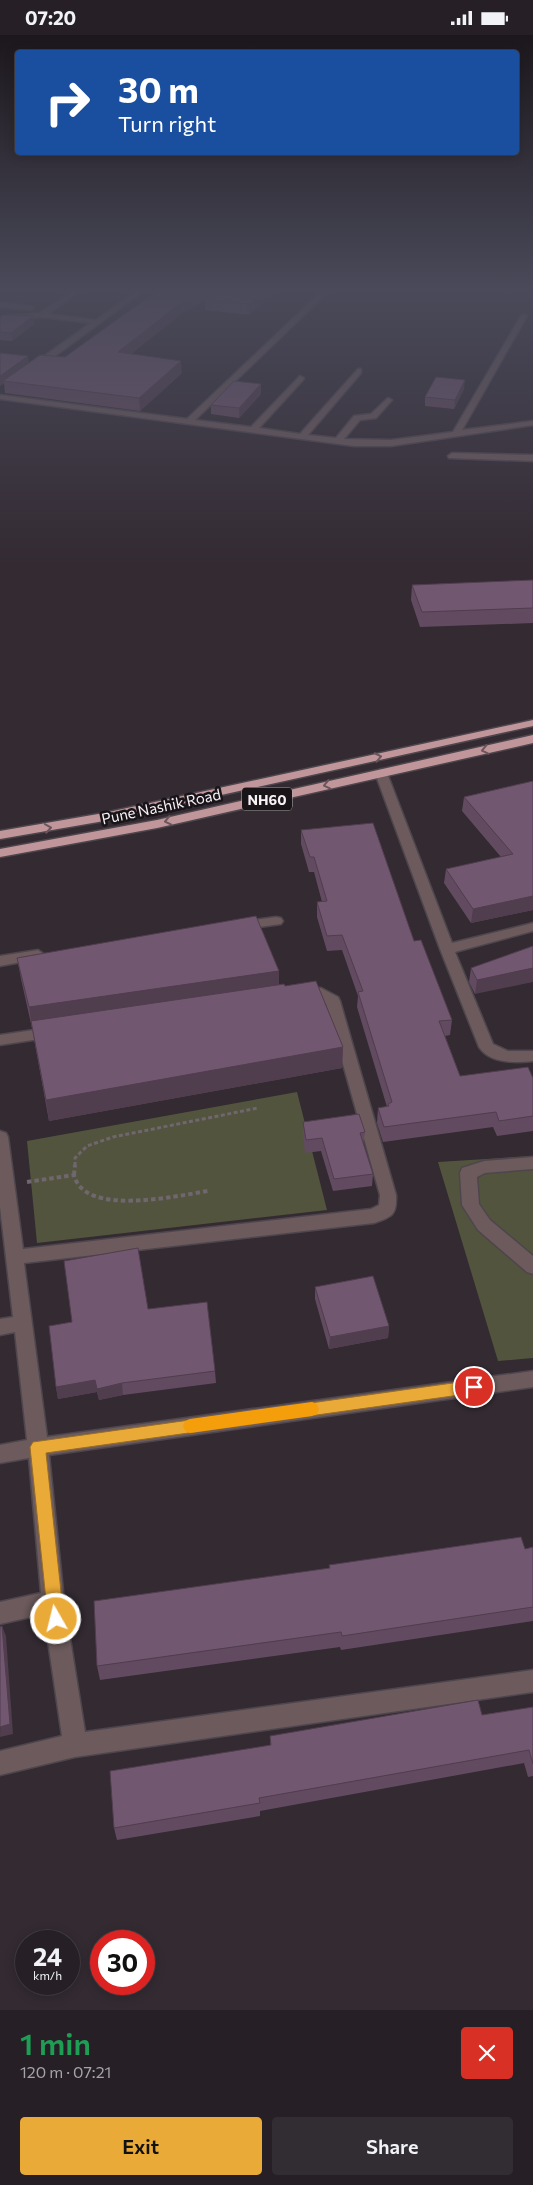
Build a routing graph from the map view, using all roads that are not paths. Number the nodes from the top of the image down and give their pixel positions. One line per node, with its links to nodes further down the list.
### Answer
1 (230, 382): 7 (street)
2 (296, 382): 9 (street)
3 (349, 382): 11 (street)
4 (486, 382): 10 (street)
5 (0, 397): 7 (street)
6 (388, 400): 12 (street)
7 (188, 422): 9 (street)
8 (533, 423): 10 (street)
9 (252, 431): 11 (street)
10 (456, 434): 12 (street)
11 (302, 437): 12 (street)
12 (337, 442)
13 (452, 456): 14 (street)
14 (533, 458)
15 (533, 723): 18 (highway, Pune Nashik Road / NH60, one-way to 15)
16 (533, 739): 17 (highway, Pune Nashik Road / NH60, one-way to 17)
17 (381, 773): 19 (highway, Pune Nashik Road / NH60, one-way to 19); 23 (street)
18 (0, 835)
19 (0, 853)
20 (276, 921): 22 (street)
21 (533, 927): 23 (street)
22 (227, 928)
23 (447, 949): 29 (street)
24 (49, 954): 25 (street)
25 (0, 961)
26 (288, 997): 33 (street)
27 (67, 1030): 28 (street)
28 (0, 1041)
29 (533, 1056)
30 (0, 1137): 32 (street)
31 (533, 1163): 34 (street)
32 (5, 1221): 33 (street)
33 (15, 1257): 35 (street)
34 (533, 1267)
35 (21, 1323): 36 (street); 38 (street)
36 (0, 1327)
37 (533, 1379): 38 (street)
38 (38, 1447): 39 (street); 40 (street)
39 (0, 1454)
40 (53, 1601): 41 (street); 43 (street)
41 (0, 1613)
42 (533, 1681): 43 (street)
43 (75, 1745): 44 (street)
44 (0, 1763)

